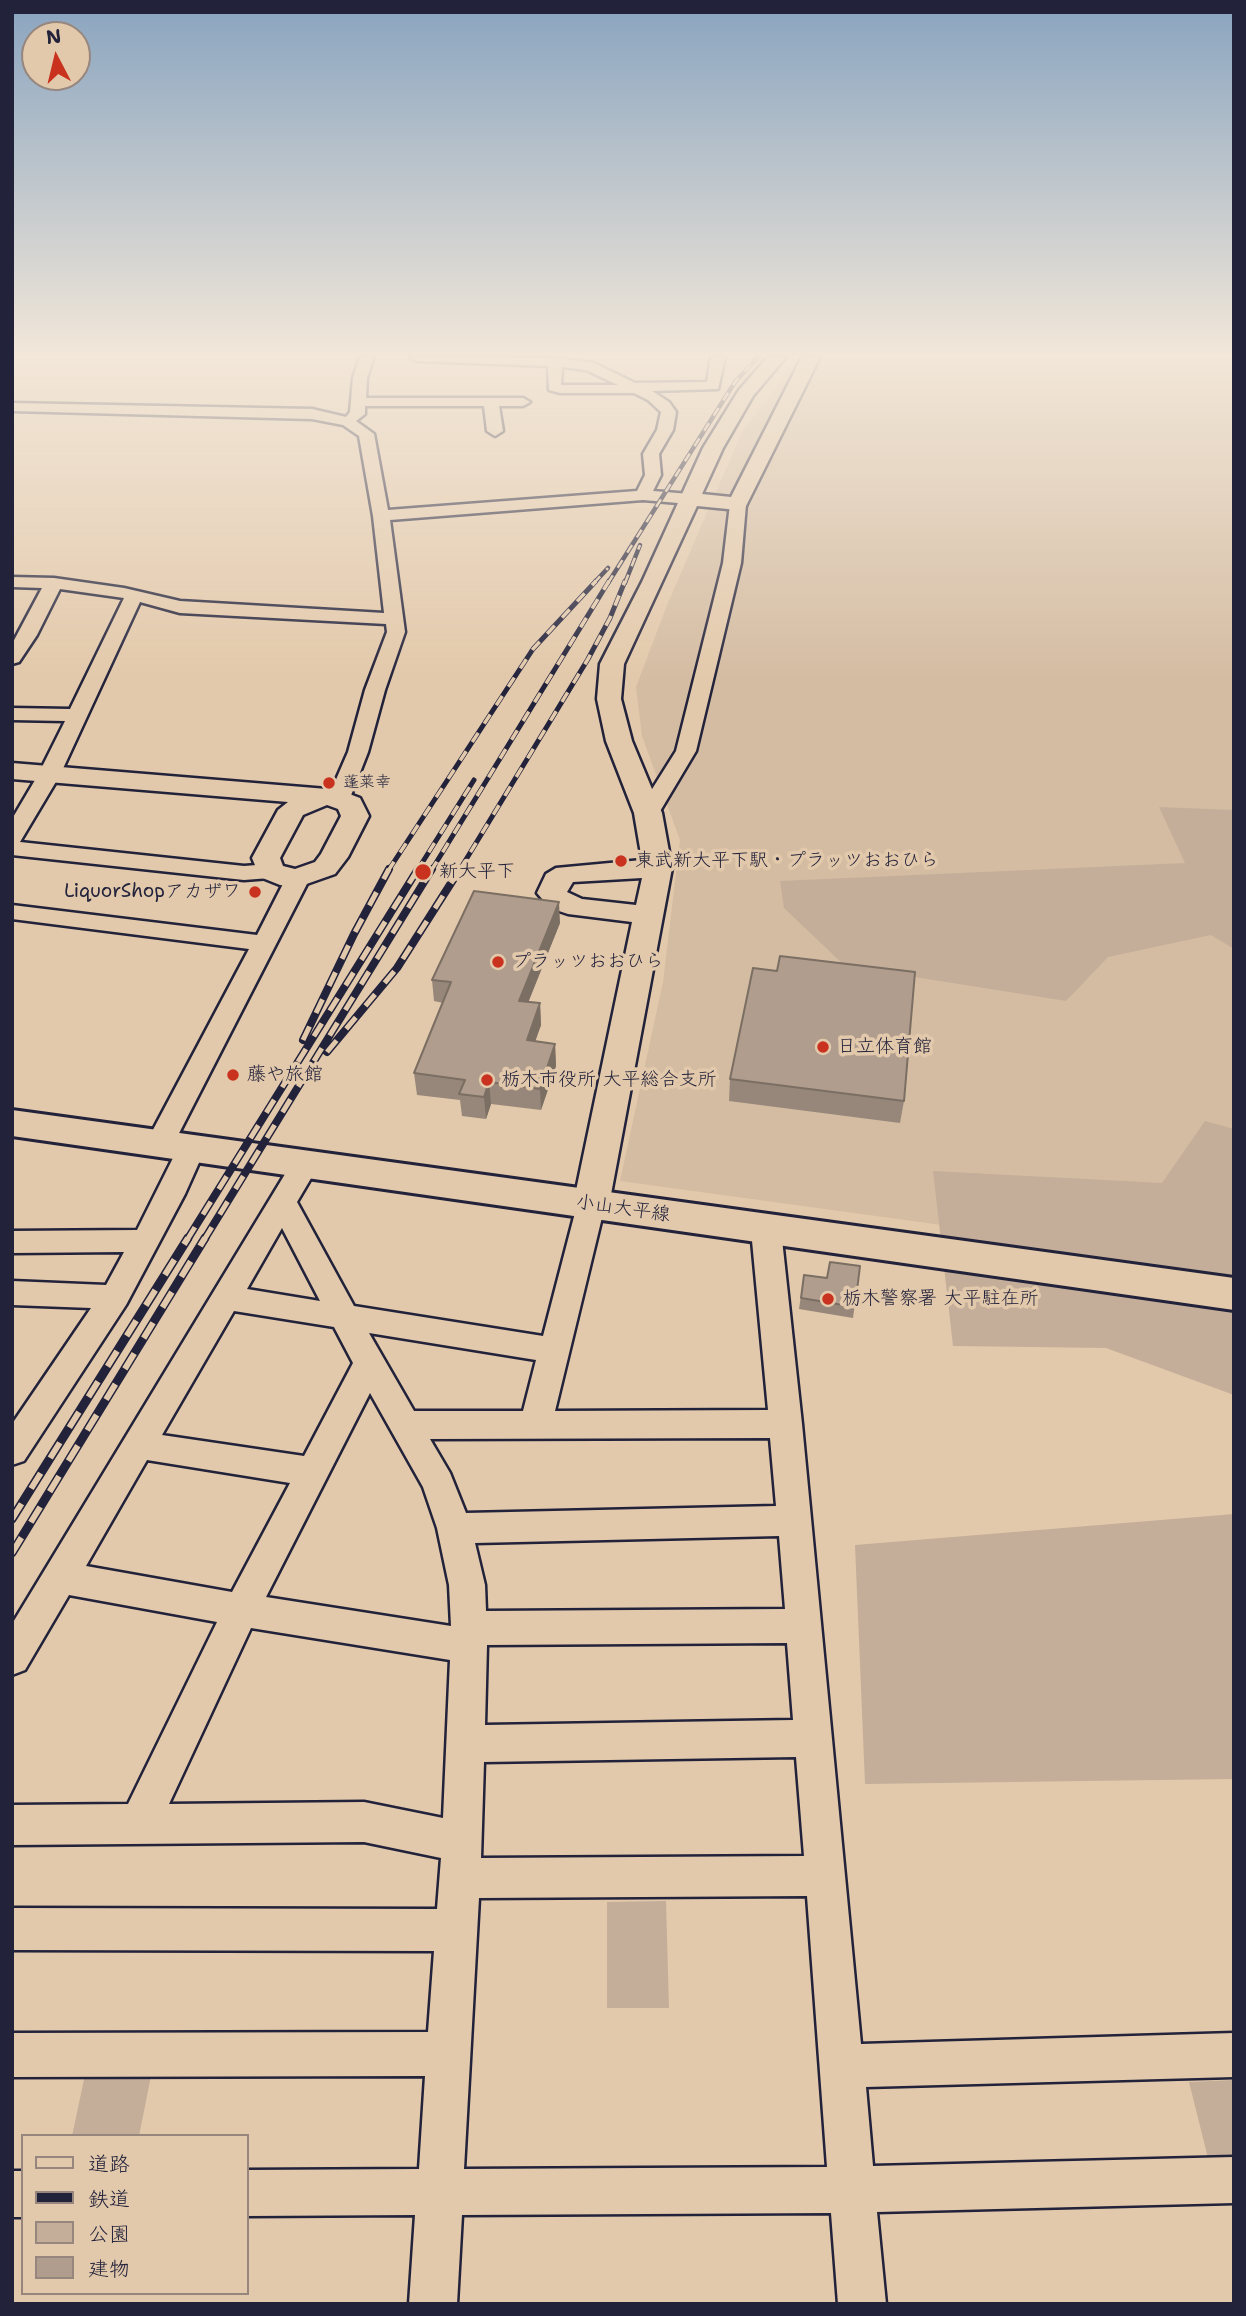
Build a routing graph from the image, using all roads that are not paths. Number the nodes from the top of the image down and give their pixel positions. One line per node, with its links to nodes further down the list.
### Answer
1 (373, 465): 8 (street)
2 (652, 465): 5 (street)
3 (705, 465): 6 (street)
4 (757, 465): 7 (street)
5 (643, 495): 6 (street); 8 (street)
6 (690, 499): 7 (street); 20 (street)
7 (738, 504): 20 (street)
8 (381, 516): 12 (street)
9 (12, 582): 10 (street)
10 (54, 583): 11 (street); 13 (street)
11 (134, 596): 12 (street); 15 (street)
12 (396, 619): 18 (street)
13 (12, 657)
14 (12, 714): 15 (street)
15 (78, 715): 17 (street)
16 (12, 771): 17 (street)
17 (49, 775): 19 (street); 21 (street)
18 (331, 798): 19 (street); 25 (street)
19 (286, 802): 24 (street)
20 (648, 813): 23 (street)
21 (12, 838)
22 (12, 848): 24 (street)
23 (658, 868): 27 (street); 27 (street)
24 (270, 871): 25 (street)
25 (298, 878): 28 (street)
26 (12, 912): 28 (street)
27 (649, 915): 33 (street)
28 (264, 943): 30 (street)
29 (12, 1123): 30 (main road, 小山大平線)
30 (176, 1145): 31 (main road, 小山大平線); 35 (street)
31 (306, 1163): 32 (street); 33 (main road, 小山大平線)
32 (283, 1202): 40 (street); 41 (street)
33 (590, 1205): 34 (main road, 小山大平線); 42 (street)
34 (766, 1230): 38 (main road, 小山大平線); 45 (street)
35 (146, 1241): 36 (street); 39 (street)
36 (12, 1242)
37 (12, 1293): 39 (street)
38 (1234, 1294)
39 (115, 1297): 48 (street)
40 (227, 1298): 41 (street); 47 (street)
41 (345, 1317): 42 (street); 43 (street)
42 (554, 1350): 44 (street)
43 (369, 1363): 46 (street); 49 (street)
44 (536, 1424): 45 (street); 46 (street)
45 (786, 1424): 50 (street)
46 (404, 1425): 51 (street)
47 (139, 1445): 49 (street); 52 (street)
48 (12, 1451)
49 (313, 1472): 53 (street)
50 (795, 1521): 51 (street); 54 (street)
51 (454, 1528): 55 (street)
52 (58, 1577): 53 (street); 56 (street)
53 (241, 1610): 55 (street); 59 (street)
54 (804, 1626): 55 (street); 57 (street)
55 (469, 1637): 58 (street)
56 (12, 1658)
57 (813, 1738): 58 (street); 62 (street)
58 (466, 1744): 61 (street)
59 (140, 1822): 60 (street); 61 (street)
60 (12, 1825)
61 (462, 1860): 62 (street); 64 (street)
62 (825, 1876): 68 (street)
63 (12, 1929): 64 (street)
64 (456, 1930): 65 (street)
65 (449, 2054): 66 (street); 71 (street)
66 (12, 2055)
67 (1234, 2055): 68 (street)
68 (841, 2066): 70 (street)
69 (1234, 2180): 70 (street)
70 (851, 2190): 71 (street); 74 (street)
71 (440, 2192): 72 (street); 73 (street)
72 (248, 2193)
73 (433, 2304)
74 (862, 2304)

